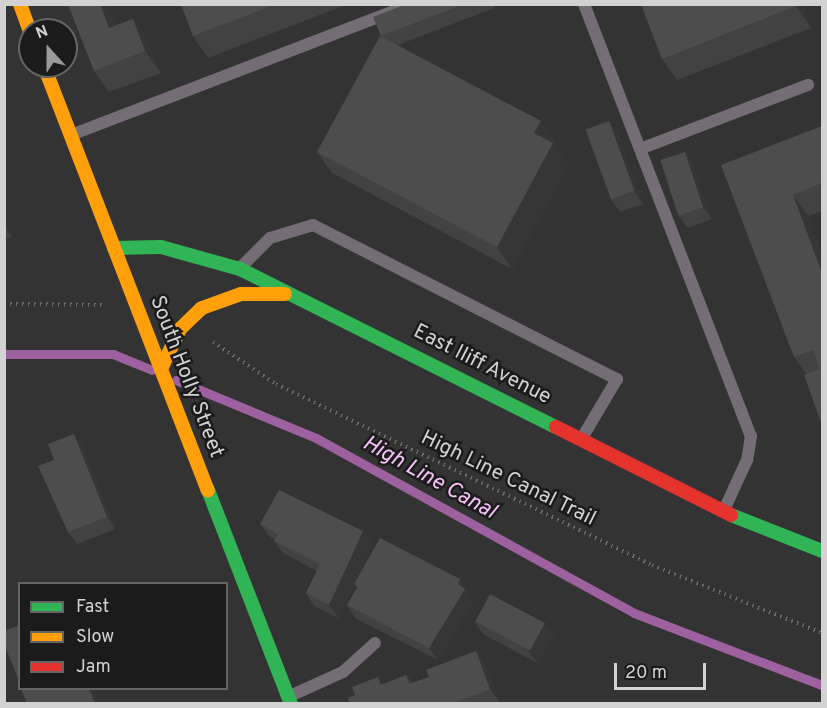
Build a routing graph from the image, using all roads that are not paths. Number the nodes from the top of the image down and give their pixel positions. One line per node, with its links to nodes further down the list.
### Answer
1 (412, 4): 5 (lane)
2 (584, 4): 6 (lane)
3 (49, 78): 5 (street, South Holly Street)
4 (808, 85): 6 (lane)
5 (70, 135): 7 (street, South Holly Street)
6 (640, 149): 12 (lane)
7 (114, 248): 8 (street, East Iliff Avenue); 10 (street, South Holly Street)
8 (240, 269): 9 (street, East Iliff Avenue); 11 (lane)
9 (296, 295): 10 (street); 11 (street, East Iliff Avenue)
10 (162, 371): 15 (street, South Holly Street)
11 (582, 440): 12 (street, East Iliff Avenue)
12 (723, 511): 13 (street, East Iliff Avenue)
13 (822, 551)
14 (375, 643): 15 (lane)
15 (290, 700)

